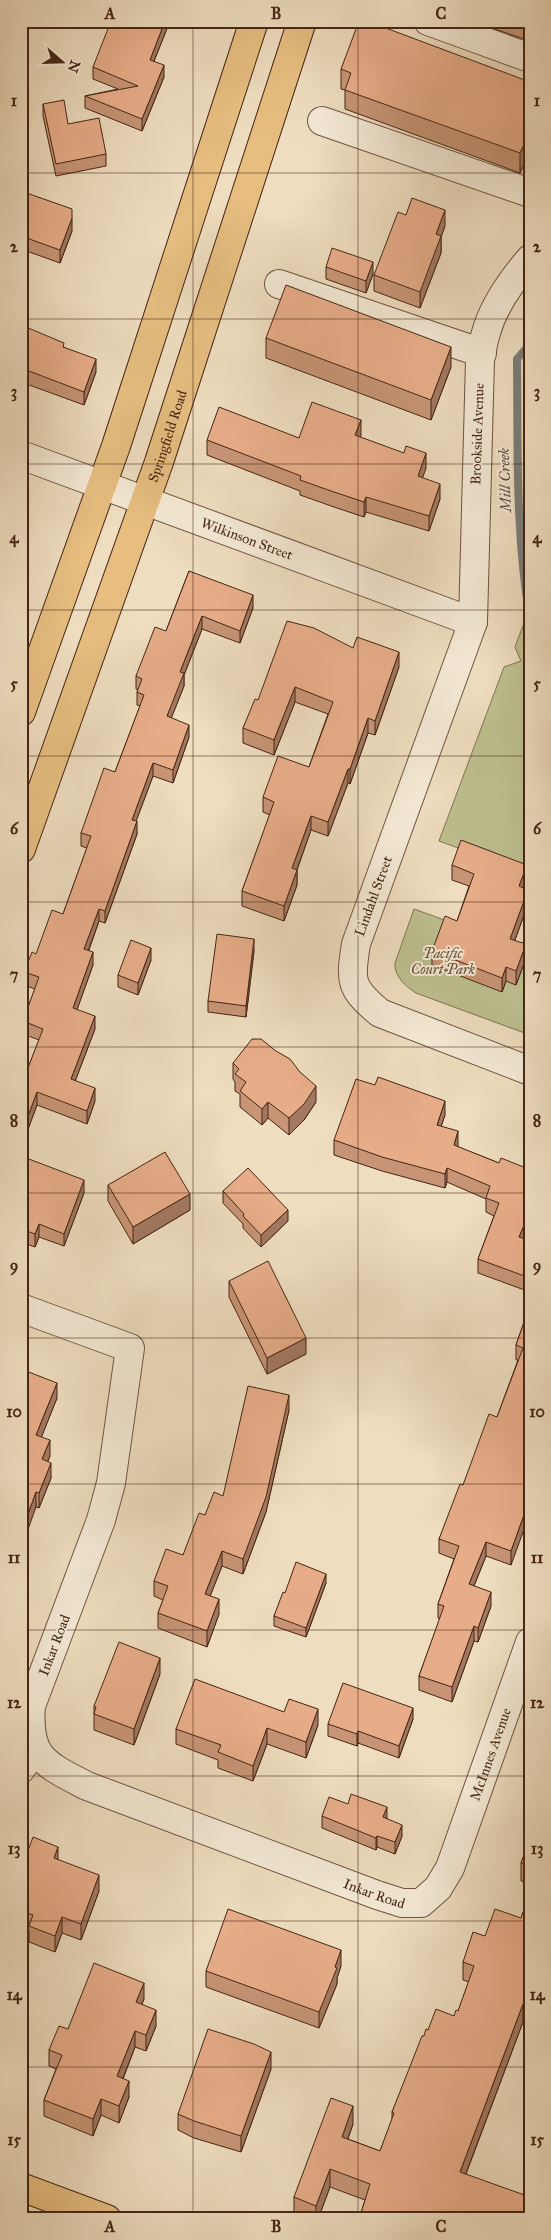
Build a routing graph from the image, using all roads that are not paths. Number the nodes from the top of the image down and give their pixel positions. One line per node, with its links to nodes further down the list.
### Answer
1 (254, 21): 11 (main road)
2 (302, 21): 12 (main road, Springfield Road)
3 (428, 21): 4 (street)
4 (530, 58)
5 (322, 121): 6 (street)
6 (530, 193)
7 (530, 259): 9 (street, Brookside Avenue)
8 (279, 284): 9 (street)
9 (482, 353): 13 (street, Brookside Avenue)
10 (21, 456): 11 (street, Wilkinson Street)
11 (102, 485): 12 (street, Wilkinson Street); 14 (main road)
12 (145, 500): 13 (street, Wilkinson Street); 15 (main road, Springfield Road)
13 (473, 622): 16 (street, Lindahl Street)
14 (21, 712)
15 (21, 849)
16 (530, 1071)
17 (21, 1308): 19 (street, Inkar Road)
18 (530, 1642): 20 (street, McInnes Avenue)
19 (28, 1759): 20 (street, Inkar Road)
20 (450, 1868)
21 (21, 2187): 22 (main road)
22 (107, 2219)

